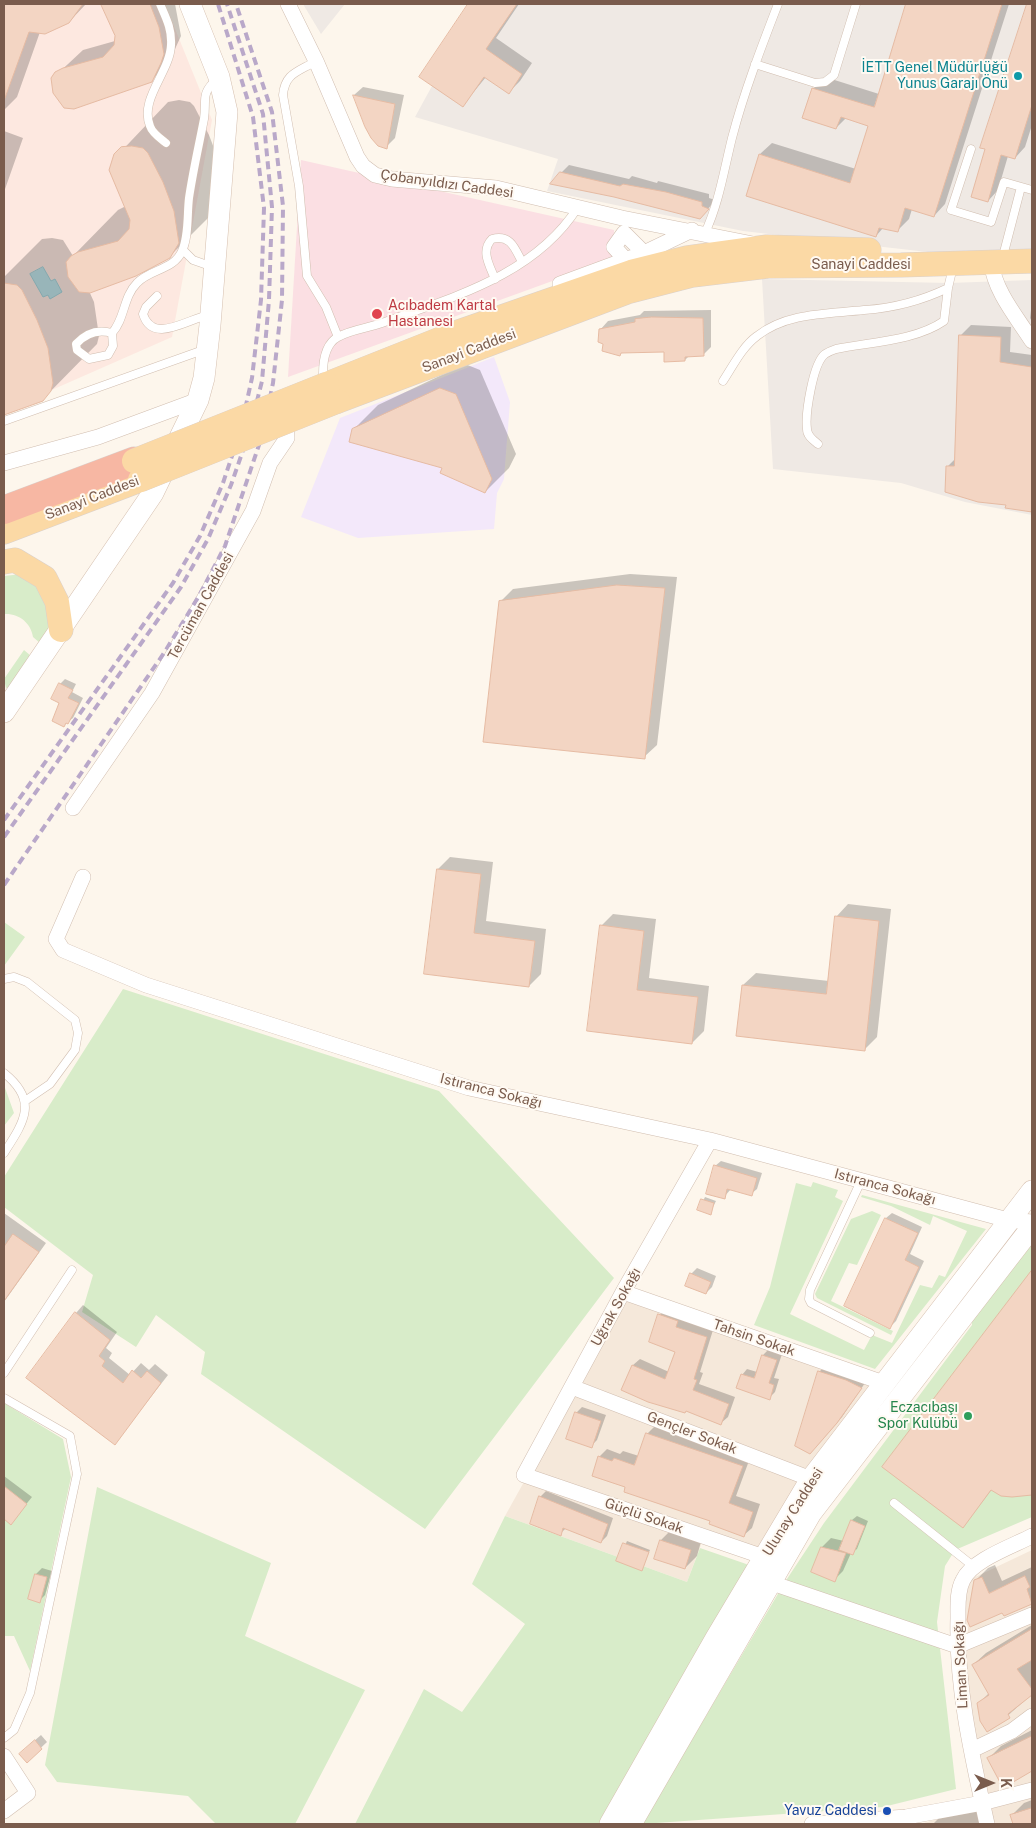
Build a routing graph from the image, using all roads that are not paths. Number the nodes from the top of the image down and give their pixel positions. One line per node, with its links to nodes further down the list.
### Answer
1 (160, 4): 9 (lane)
2 (190, 4): 8 (street)
3 (288, 4): 6 (street, Çobanyıldızı Caddesi)
4 (778, 4): 7 (lane)
5 (856, 4): 7 (lane)
6 (316, 61): 13 (street, Çobanyıldızı Caddesi); 30 (lane)
7 (755, 64): 14 (lane)
8 (219, 77): 16 (lane); 24 (street)
9 (166, 143)
10 (972, 148): 11 (lane)
11 (1021, 187): 12 (lane); 22 (lane)
12 (1032, 190)
13 (578, 207): 14 (street, Çobanyıldızı Caddesi); 21 (lane)
14 (699, 232): 15 (street, Çobanyıldızı Caddesi); 17 (street); 19 (street)
15 (767, 247): 19 (main road, Sanayi Caddesi); 23 (main road, Sanayi Caddesi)
16 (183, 250): 24 (lane); 29 (lane)
17 (644, 253): 18 (street); 18 (street)
18 (626, 260): 34 (street)
19 (736, 260): 23 (main road, Sanayi Caddesi); 34 (main road, Sanayi Caddesi)
20 (1032, 261): 22 (main road, Sanayi Caddesi)
21 (522, 262): 25 (lane); 25 (lane)
22 (996, 262): 23 (main road, Sanayi Caddesi); 31 (street)
23 (954, 263): 26 (lane)
24 (214, 268): 28 (street)
25 (495, 279): 30 (lane)
26 (948, 288): 33 (lane); 37 (lane)
27 (157, 296): 28 (lane)
28 (211, 314): 32 (street)
29 (112, 334): 29 (lane)
30 (338, 337): 34 (lane)
31 (1032, 341)
32 (207, 348): 35 (street); 36 (lane)
33 (723, 382)
34 (329, 386): 39 (main road, Sanayi Caddesi, bridge); 46 (street, Tercüman Caddesi)
35 (198, 400): 38 (street); 44 (street)
36 (4, 421)
37 (818, 444)
38 (4, 463)
39 (137, 470): 40 (highway); 41 (highway); 42 (main road, Sanayi Caddesi)
40 (4, 492)
41 (4, 510)
42 (4, 532)
43 (4, 562): 44 (main road)
44 (61, 630): 45 (street)
45 (4, 712)
46 (73, 808)
47 (83, 877): 51 (street, Istıranca Sokağı)
48 (4, 979): 50 (lane)
49 (4, 1073): 50 (lane)
50 (24, 1101): 52 (lane)
51 (710, 1140): 53 (street, Istıranca Sokağı); 59 (street, Uğrak Sokağı)
52 (4, 1153)
53 (861, 1181): 55 (street, Istıranca Sokağı); 60 (lane)
54 (1032, 1191): 55 (street, Ulunay Caddesi)
55 (1008, 1220): 56 (street); 62 (street, Ulunay Caddesi)
56 (1032, 1222)
57 (1032, 1227): 71 (street, Ulunay Caddesi)
58 (72, 1270): 61 (lane)
59 (623, 1292): 62 (street, Tahsin Sokak); 63 (street, Uğrak Sokağı)
60 (870, 1333)
61 (4, 1373)
62 (884, 1383): 66 (street, Ulunay Caddesi)
63 (572, 1386): 65 (street, Uğrak Sokağı); 66 (street, Gençler Sokak)
64 (4, 1398): 75 (lane)
65 (524, 1476): 69 (street, Güçlü Sokak)
66 (811, 1479): 69 (street, Ulunay Caddesi)
67 (894, 1503): 70 (lane)
68 (1032, 1536): 70 (street)
69 (764, 1557): 81 (street, Ulunay Caddesi)
70 (973, 1566): 73 (street, Liman Sokağı)
71 (770, 1582): 73 (street); 82 (street, Ulunay Caddesi)
72 (1032, 1615): 73 (street)
73 (957, 1646): 76 (street, Liman Sokağı)
74 (1032, 1716): 76 (street)
75 (4, 1738)
76 (972, 1750): 79 (street, Liman Sokağı)
77 (4, 1756): 80 (street)
78 (1032, 1790): 79 (street)
79 (982, 1803): 83 (street); 84 (street, Liman Sokağı)
80 (4, 1811)
81 (610, 1824)
82 (631, 1824)
83 (812, 1824)
84 (987, 1824)

